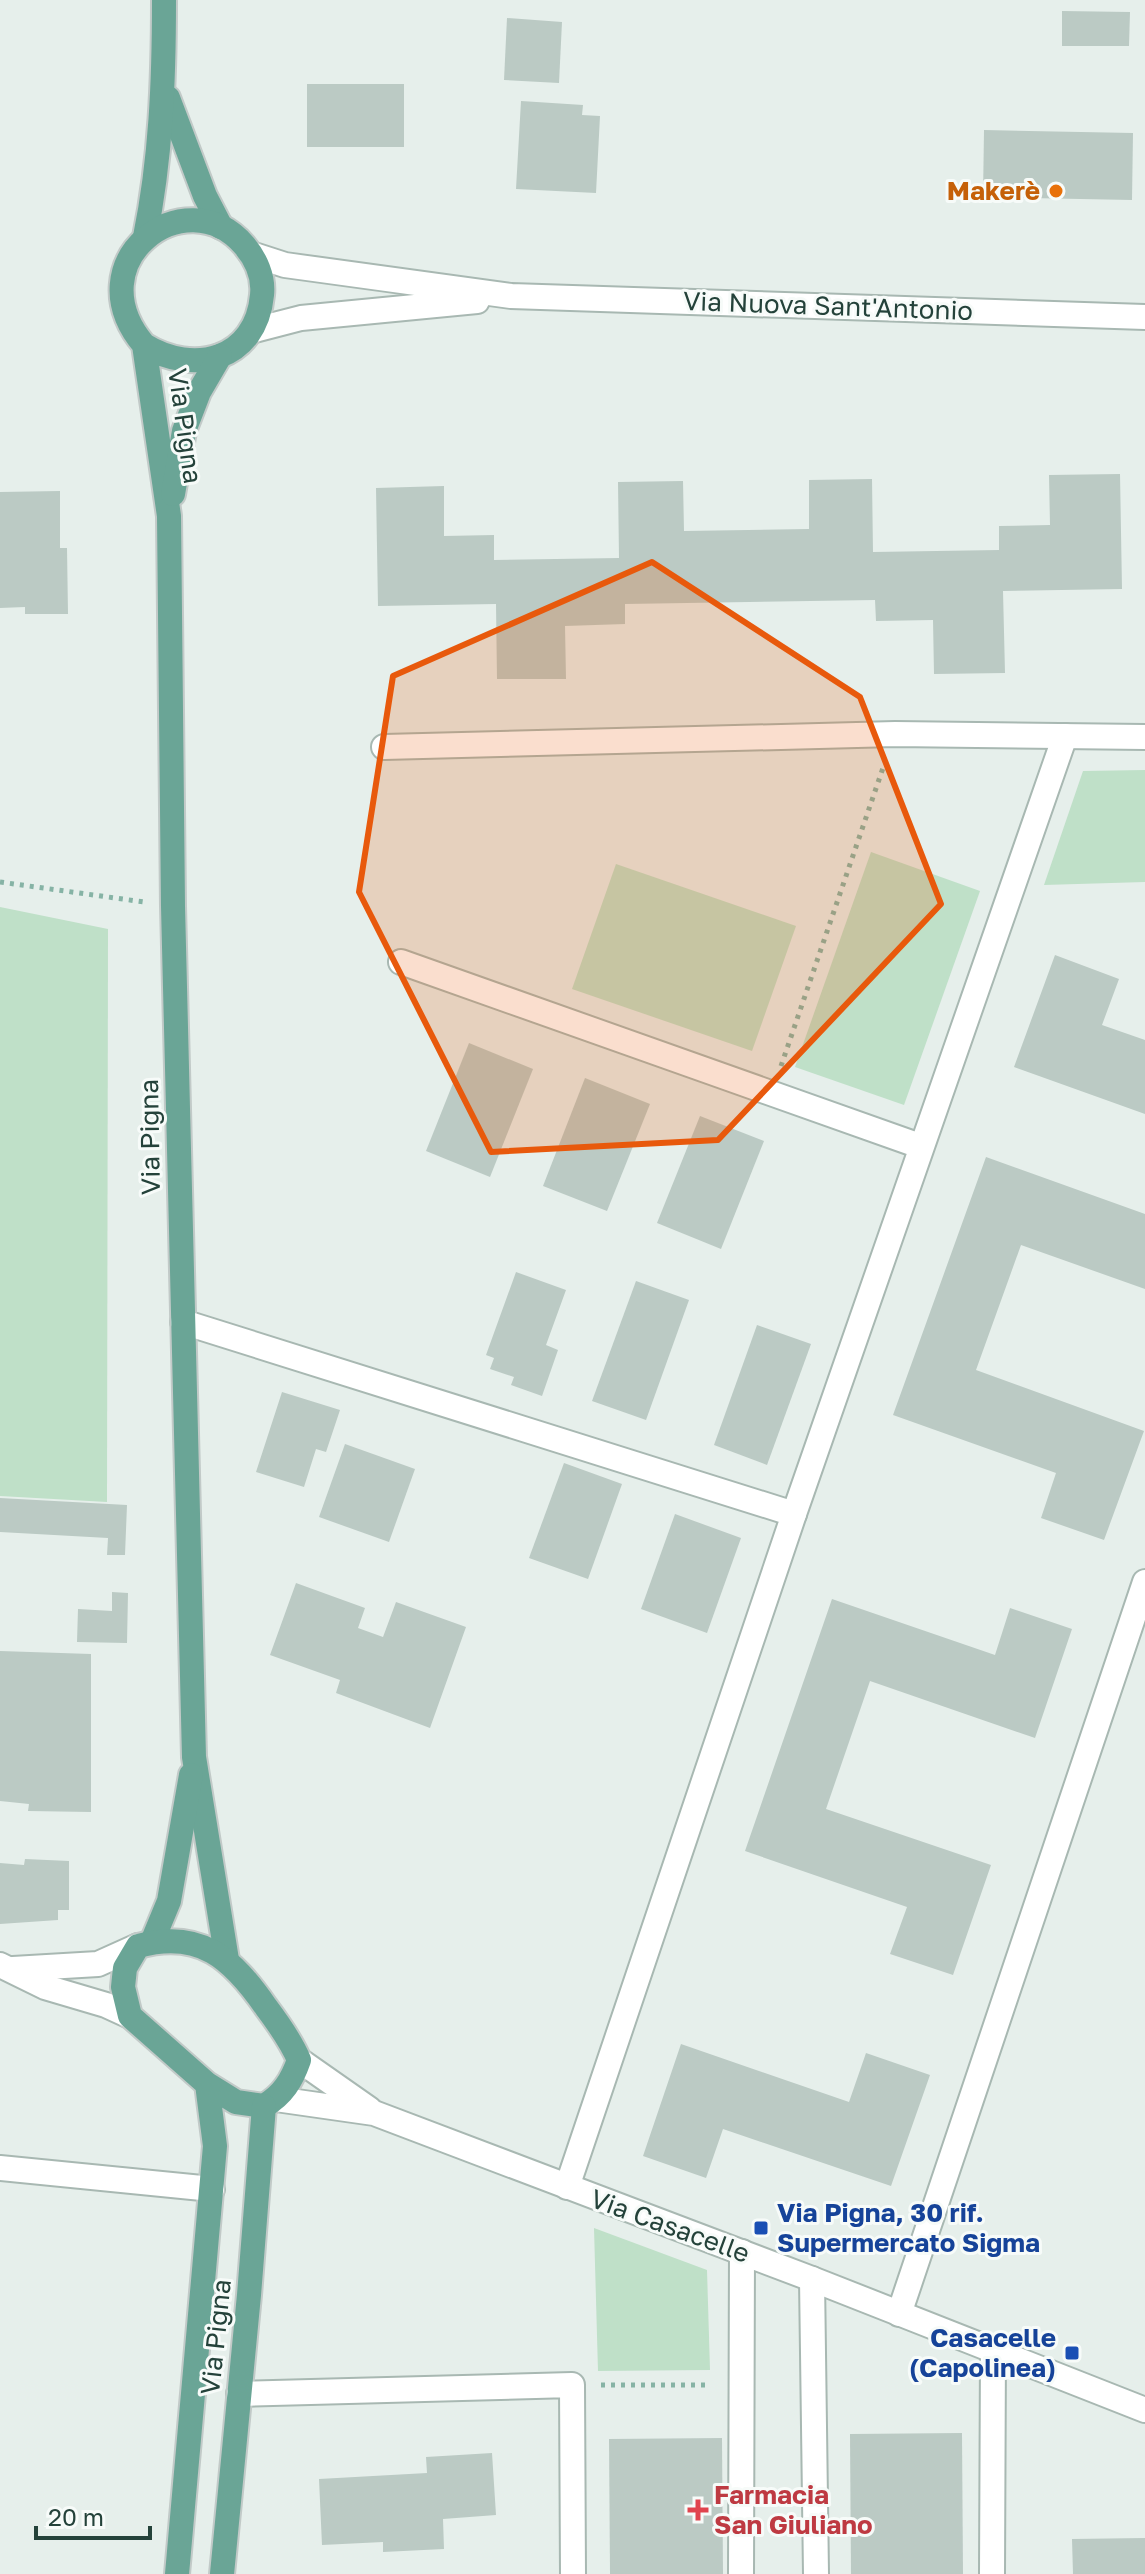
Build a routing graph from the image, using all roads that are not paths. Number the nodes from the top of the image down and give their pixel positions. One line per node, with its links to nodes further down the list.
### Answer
1 (164, 0): 2 (main road, Via Pigna)
2 (164, 88): 3 (main road, Via Pigna); 4 (main road, Via Pigna)
3 (221, 227): 4 (main road); 5 (main road, Via Pigna)
4 (145, 237): 9 (main road, Via Pigna)
5 (251, 254): 6 (street, Via Nuova Sant'Antonio); 8 (main road)
6 (511, 296): 7 (street, Via Nuova Sant'Antonio); 8 (street, Via Nuova Sant'Antonio)
7 (1145, 317)
8 (251, 331): 10 (main road, Via Pigna)
9 (144, 345): 10 (main road, Via Pigna); 11 (main road, Via Pigna)
10 (220, 356): 11 (main road, Via Pigna)
11 (169, 516): 17 (main road, Via Pigna)
12 (1065, 736): 13 (street); 14 (street); 16 (street)
13 (1145, 737)
14 (384, 747)
15 (401, 962): 16 (street)
16 (920, 1146): 18 (street)
17 (183, 1322): 18 (street); 20 (main road, Via Pigna)
18 (794, 1514): 30 (street)
19 (1145, 1582): 34 (street)
20 (194, 1757): 21 (main road, Via Pigna); 22 (main road, Via Pigna)
21 (145, 1944): 22 (main road); 23 (street); 24 (main road, Via Pigna)
22 (227, 1960): 25 (main road)
23 (5, 1967): 24 (street)
24 (130, 2016): 26 (main road)
25 (299, 2060): 27 (main road); 28 (street, Via Casacelle)
26 (207, 2084): 27 (main road); 31 (main road)
27 (270, 2102): 28 (street, Via Casacelle); 36 (main road, Via Pigna)
28 (374, 2113): 30 (street, Via Casacelle)
29 (0, 2168): 31 (street)
30 (567, 2187): 32 (street, Via Casacelle)
31 (212, 2189): 38 (main road)
32 (742, 2252): 33 (street, Via Casacelle); 41 (street)
33 (812, 2279): 34 (street, Via Casacelle); 42 (street)
34 (899, 2314): 35 (street, Via Casacelle)
35 (993, 2351): 37 (street, Via Casacelle); 43 (street)
36 (239, 2394): 39 (main road, Via Pigna); 40 (street)
37 (1145, 2410)
38 (177, 2574)
39 (222, 2574)
40 (573, 2574)
41 (741, 2574)
42 (816, 2574)
43 (992, 2574)

